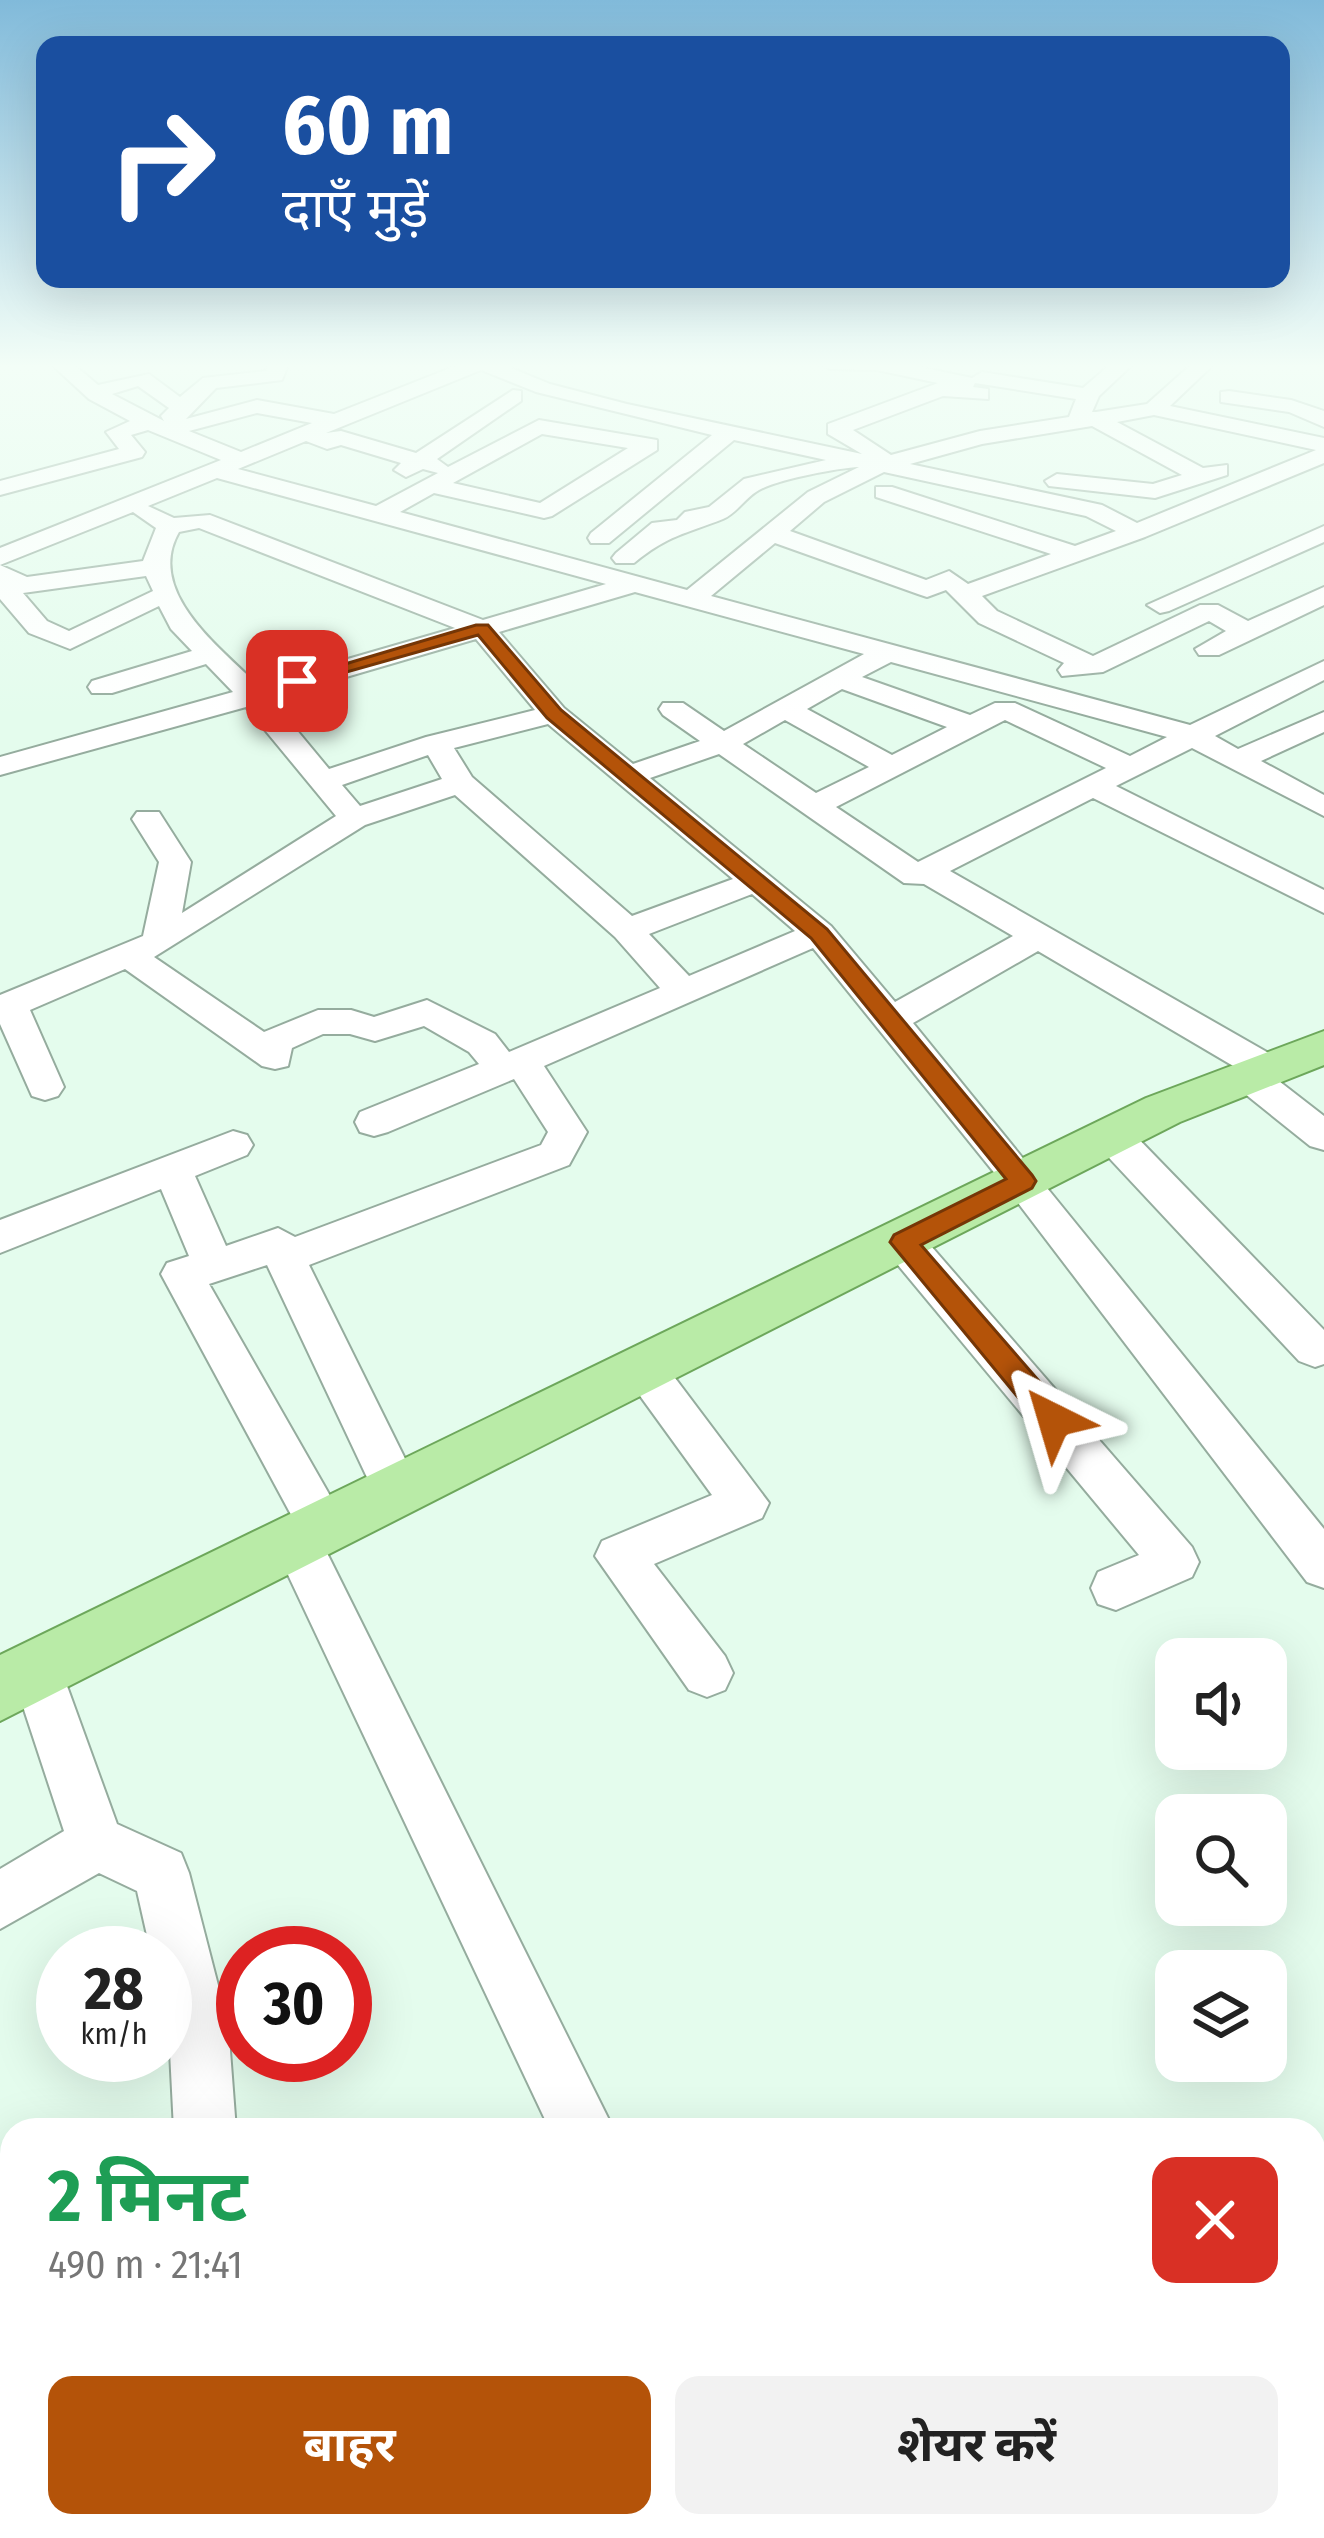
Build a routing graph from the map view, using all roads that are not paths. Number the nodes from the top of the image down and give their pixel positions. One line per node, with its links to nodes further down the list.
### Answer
1 (217, 481): 21 (street)
2 (289, 481): 18 (street)
3 (405, 481): 18 (street)
4 (415, 481): 20 (street)
5 (446, 481): 17 (street)
6 (591, 481): 17 (street)
7 (662, 481): 28 (street)
8 (765, 481): 19 (street)
9 (850, 481): 27 (street)
10 (958, 481): 29 (street)
11 (1044, 481): 16 (street)
12 (1185, 481): 16 (street)
13 (1253, 481): 25 (street)
14 (982, 482): 16 (street)
15 (10, 485): 22 (street)
16 (1049, 491): 25 (street)
17 (492, 499): 24 (street)
18 (349, 506): 20 (street)
19 (719, 512): 23 (street); 27 (street)
20 (379, 514): 24 (street)
21 (152, 516): 22 (street); 32 (street); 33 (street); 38 (street)
22 (91, 520): 30 (street)
23 (686, 525): 27 (street); 31 (street)
24 (448, 532): 31 (street)
25 (1136, 532): 29 (street)
26 (1324, 533): 37 (street)
27 (769, 535): 34 (street); 36 (street)
28 (600, 538)
29 (1076, 554): 34 (street)
30 (0, 557)
31 (631, 570): 36 (street); 38 (street)
32 (7, 581): 33 (street); 33 (street)
33 (160, 583): 42 (street)
34 (964, 594): 43 (street)
35 (1324, 595): 39 (street)
36 (694, 597): 41 (street)
37 (1160, 605)
38 (482, 629): 47 (street); 51 (street)
39 (1250, 629): 40 (street); 43 (street); 44 (street)
40 (1209, 649)
41 (890, 651): 45 (street); 48 (street)
42 (211, 653): 46 (street); 47 (street)
43 (1094, 666): 48 (street)
44 (1324, 667): 55 (street)
45 (840, 680): 50 (street); 53 (street)
46 (102, 687)
47 (251, 694): 58 (street); 64 (street)
48 (1044, 694): 55 (street)
49 (674, 709): 57 (street)
50 (786, 709): 57 (street); 62 (street)
51 (554, 714): 56 (street); 63 (street)
52 (1324, 721): 59 (street)
53 (972, 726): 61 (street); 62 (street)
54 (0, 732): 58 (street)
55 (1189, 734): 59 (street); 61 (street)
56 (436, 742): 64 (street); 65 (street)
57 (723, 743): 63 (street); 67 (street)
58 (61, 752): 60 (street)
59 (1238, 760): 68 (street)
60 (0, 766)
61 (1127, 766): 66 (street)
62 (892, 767): 67 (street)
63 (626, 776): 72 (street)
64 (323, 781): 69 (street)
65 (460, 783): 69 (street); 74 (street)
66 (1090, 785): 71 (street); 73 (street)
67 (815, 806): 71 (street)
68 (1324, 807)
69 (354, 818): 77 (street)
70 (148, 819): 77 (street)
71 (926, 871): 76 (street)
72 (755, 882): 74 (street); 75 (street)
73 (1324, 903)
74 (627, 930): 78 (street)
75 (819, 934): 78 (street); 80 (street)
76 (1038, 936): 80 (street); 83 (street)
77 (145, 950): 79 (street); 82 (street)
78 (684, 992): 82 (street)
79 (5, 1007): 84 (street)
80 (890, 1020): 90 (street)
81 (1324, 1047): 83 (main road)
82 (513, 1065): 85 (street); 93 (street)
83 (1256, 1072): 86 (main road); 87 (street)
84 (45, 1087)
85 (374, 1122)
86 (1112, 1136): 90 (main road); 95 (street)
87 (1324, 1136)
88 (233, 1145): 89 (street)
89 (172, 1169): 91 (street); 94 (street)
90 (1023, 1181): 92 (main road); 99 (street)
91 (0, 1237)
92 (903, 1242): 96 (main road); 100 (street)
93 (284, 1258): 94 (street); 97 (street)
94 (214, 1267): 98 (street)
95 (1315, 1349)
96 (644, 1371): 97 (main road); 101 (street)
97 (398, 1493): 98 (main road)
98 (310, 1536): 102 (main road); 106 (street)
99 (1324, 1566)
100 (1116, 1588)
101 (707, 1673)
102 (19, 1680): 103 (street)
103 (96, 1843): 104 (street); 105 (street)
104 (0, 1901)
105 (204, 2118)
106 (578, 2118)

